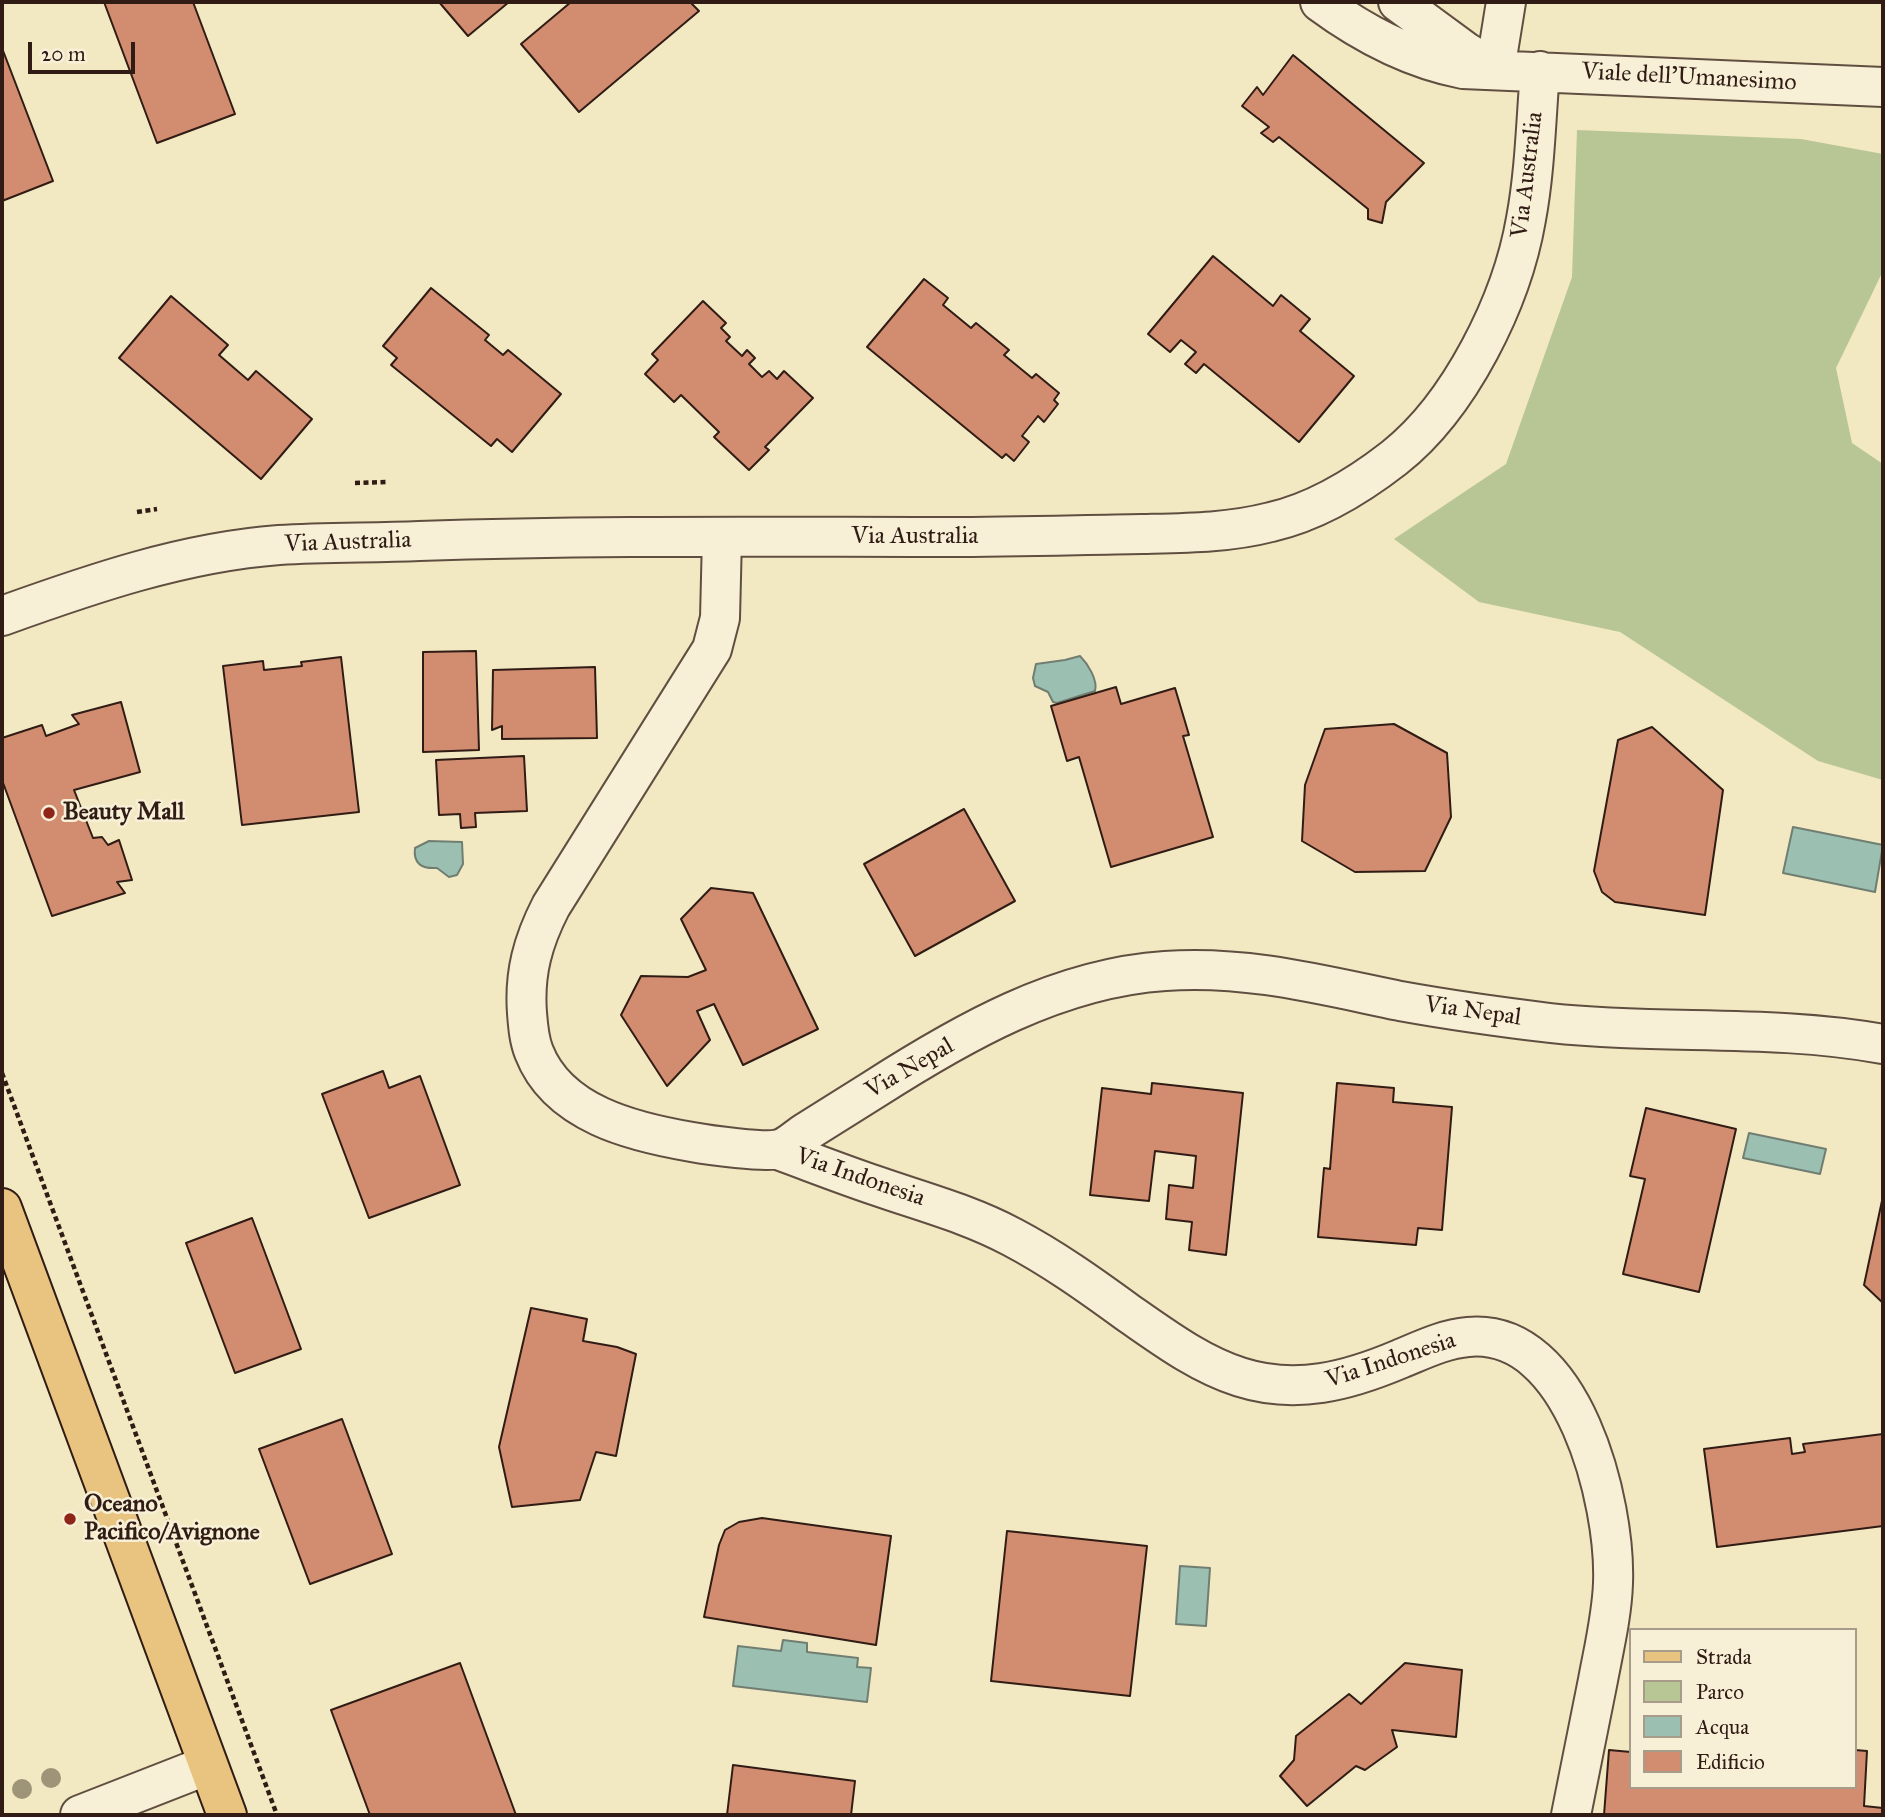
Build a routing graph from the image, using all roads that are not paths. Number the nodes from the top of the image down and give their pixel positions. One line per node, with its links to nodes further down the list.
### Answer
1 (1320, 2): 4 (street, Viale dell'Umanesimo)
2 (1398, 2): 4 (street)
3 (1506, 2): 4 (street)
4 (1495, 70): 5 (street, Viale dell'Umanesimo)
5 (1540, 71): 6 (street, Viale dell'Umanesimo); 7 (street, Via Australia)
6 (1883, 87)
7 (722, 537): 8 (street, Via Australia); 10 (street)
8 (2, 616)
9 (1883, 1044): 10 (street, Via Nepal)
10 (778, 1150): 15 (street, Via Indonesia)
11 (4, 1221): 12 (main road)
12 (208, 1765): 13 (street); 14 (main road)
13 (80, 1815)
14 (227, 1815)
15 (1571, 1815)

